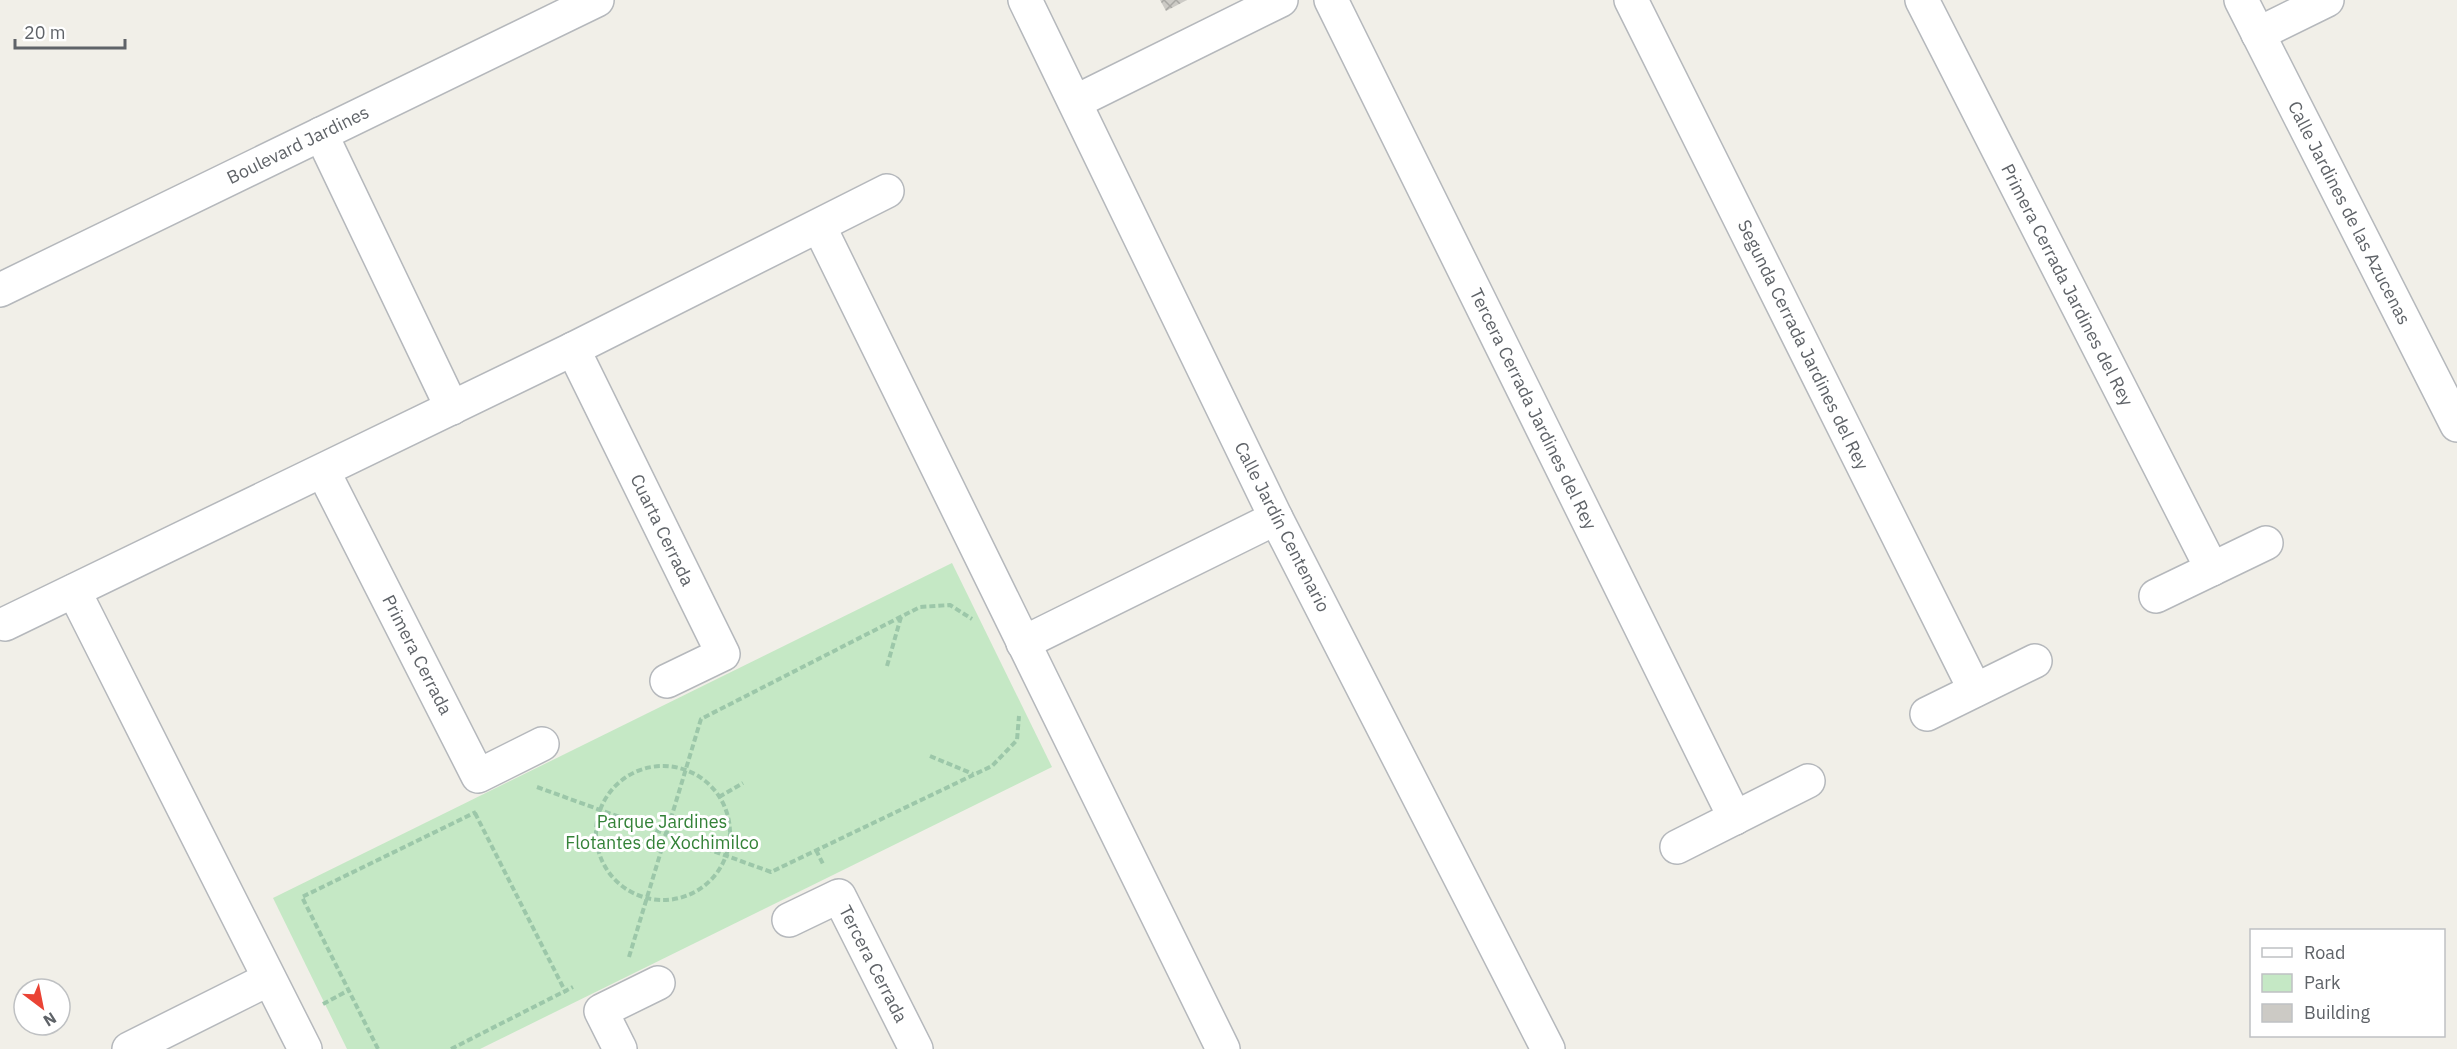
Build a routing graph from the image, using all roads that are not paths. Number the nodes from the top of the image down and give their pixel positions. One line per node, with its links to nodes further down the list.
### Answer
1 (597, 0): 11 (street, Boulevard Jardines)
2 (1025, 0): 10 (street, Calle Jardín Centenario)
3 (1281, 0): 10 (street)
4 (1331, 0): 32 (street, Tercera Cerrada Jardines del Rey)
5 (1631, 0): 28 (street, Segunda Cerrada Jardines del Rey)
6 (1922, 0): 21 (street, Primera Cerrada Jardines del Rey)
7 (2241, 0): 9 (street, Calle Jardines de las Azucenas)
8 (2327, 0): 9 (street)
9 (2258, 34): 17 (street, Calle Jardines de las Azucenas)
10 (1075, 102): 19 (street, Calle Jardín Centenario)
11 (321, 134): 14 (street, Boulevard Jardines); 16 (street)
12 (887, 191): 13 (street)
13 (819, 226): 15 (street); 25 (street)
14 (0, 290)
15 (573, 349): 16 (street); 27 (street, Cuarta Cerrada)
16 (452, 408): 18 (street)
17 (2457, 425)
18 (322, 471): 22 (street); 30 (street, Primera Cerrada)
19 (1276, 518): 25 (street); 42 (street, Calle Jardín Centenario)
20 (2266, 543): 21 (street)
21 (2212, 569): 23 (street)
22 (74, 591): 24 (street); 35 (street)
23 (2156, 596)
24 (5, 624)
25 (1023, 642): 41 (street)
26 (2035, 660): 28 (street)
27 (668, 681)
28 (1974, 690): 29 (street)
29 (1927, 714)
30 (542, 744)
31 (1808, 781): 32 (street)
32 (1735, 818): 33 (street)
33 (1677, 847)
34 (789, 920): 40 (street, Tercera Cerrada)
35 (269, 979): 37 (street); 38 (street)
36 (658, 982): 39 (street)
37 (129, 1049)
38 (305, 1049)
39 (620, 1049)
40 (916, 1049)
41 (1223, 1049)
42 (1548, 1049)

